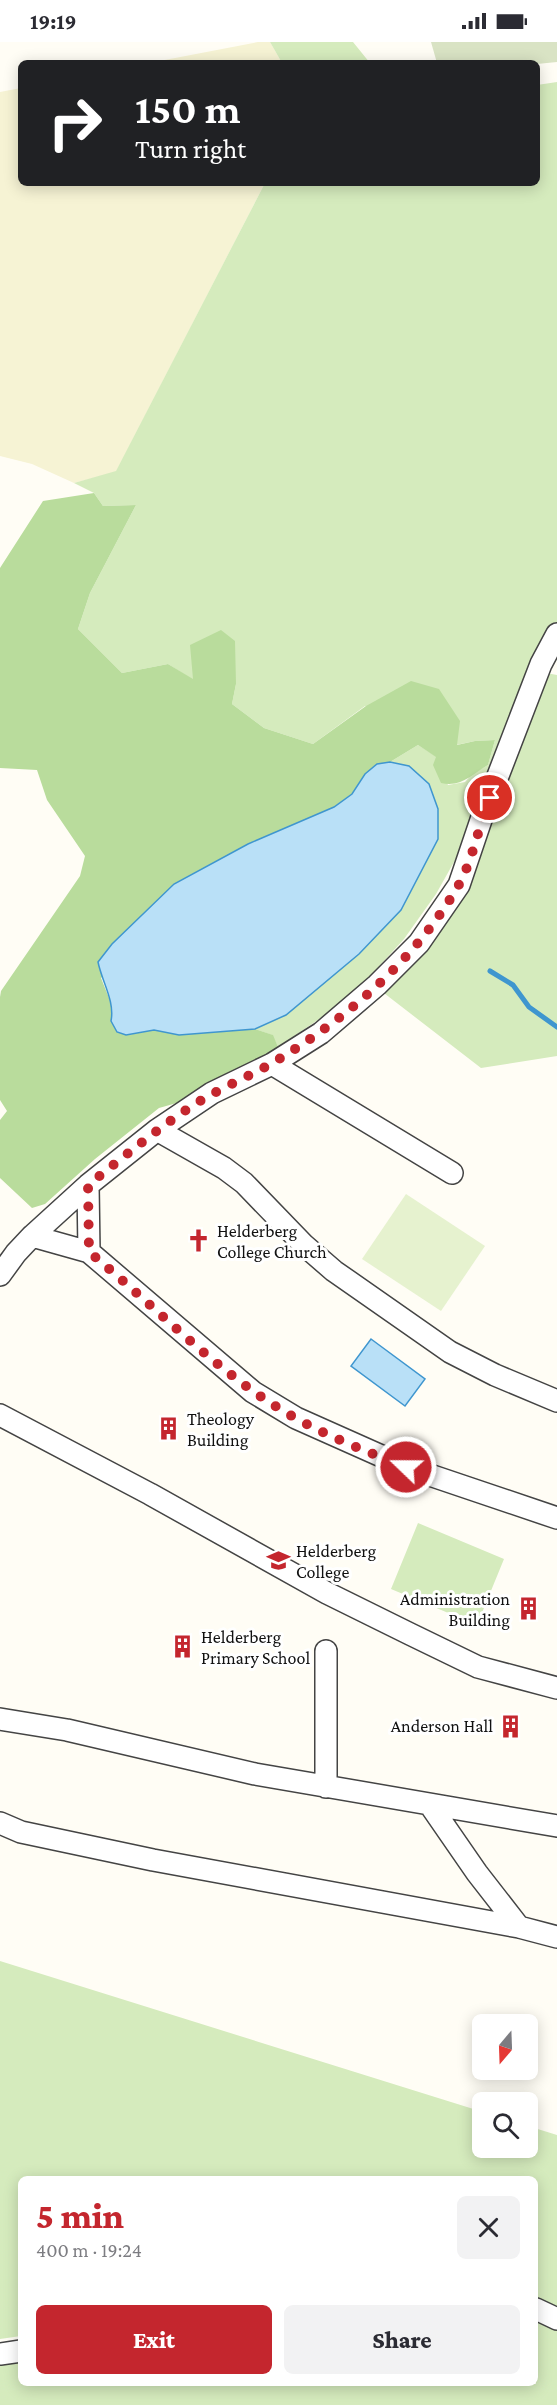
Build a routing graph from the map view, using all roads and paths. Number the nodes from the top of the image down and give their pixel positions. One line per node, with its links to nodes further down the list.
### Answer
1 (557, 634): 2 (street)
2 (549, 667): 3 (street)
3 (272, 1064): 4 (street); 5 (street)
4 (157, 1130): 6 (street); 10 (street)
5 (452, 1173)
6 (88, 1185): 7 (street); 8 (street)
7 (32, 1236): 8 (street); 9 (street)
8 (89, 1252): 12 (street)
9 (0, 1275)
10 (557, 1401)
11 (0, 1415): 14 (street)
12 (557, 1518)
13 (326, 1651): 16 (street)
14 (557, 1688)
15 (0, 1719): 16 (street)
16 (326, 1787): 17 (street)
17 (430, 1805): 19 (street); 20 (street)
18 (0, 1823): 20 (street)
19 (557, 1826)
20 (519, 1927): 21 (street)
21 (557, 1937)
22 (538, 2310): 23 (street)
23 (557, 2319)
24 (18, 2351): 25 (street)
25 (0, 2354)

